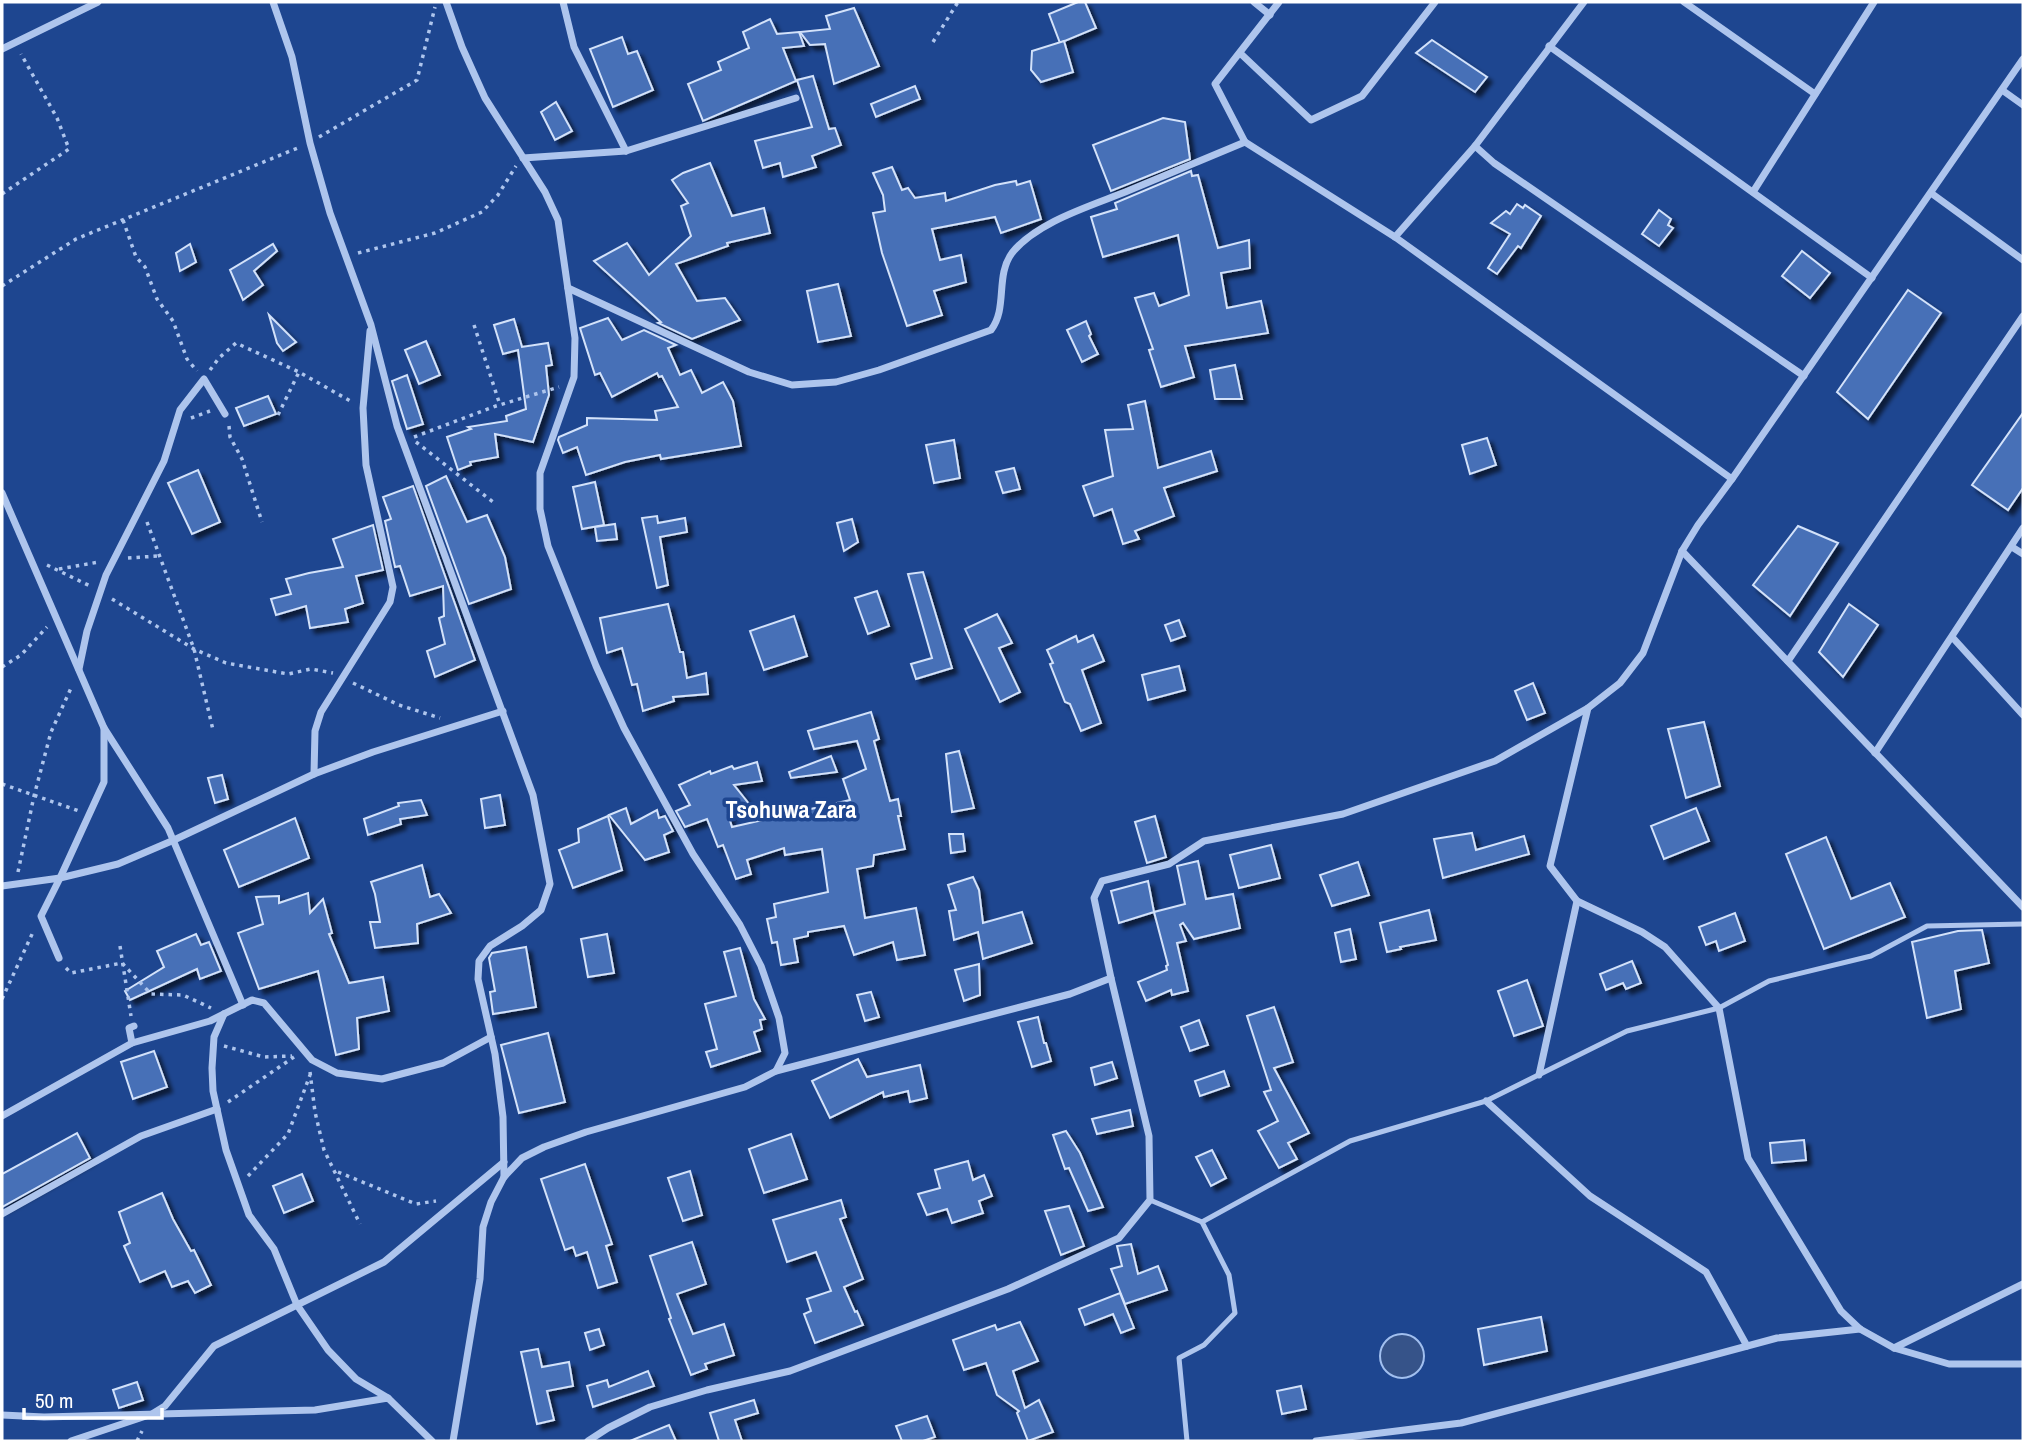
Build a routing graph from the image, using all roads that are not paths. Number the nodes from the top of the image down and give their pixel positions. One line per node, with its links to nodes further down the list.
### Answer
1 (98, 2): 13 (street)
2 (273, 2): 31 (street)
3 (446, 2): 23 (street)
4 (563, 2): 22 (street)
5 (1254, 2): 11 (street)
6 (1279, 2): 11 (street)
7 (1435, 2): 14 (street)
8 (1584, 2): 12 (street)
9 (1684, 2): 17 (street)
10 (1874, 2): 17 (street)
11 (1270, 15): 14 (street)
12 (1549, 46): 21 (street); 24 (street)
13 (2, 49)
14 (1240, 53): 20 (street)
15 (2023, 60): 16 (street)
16 (2003, 90): 19 (street); 25 (street)
17 (1815, 94): 24 (street)
18 (796, 98): 22 (street)
19 (2023, 105)
20 (1245, 142): 26 (street); 29 (street)
21 (1475, 146): 26 (street); 32 (street)
22 (626, 151): 23 (street)
23 (523, 158): 29 (street)
24 (1753, 192): 28 (street)
25 (1931, 193): 27 (street); 28 (street)
26 (1395, 237): 34 (street)
27 (2023, 260)
28 (1872, 278): 32 (street)
29 (568, 288): 63 (street)
30 (2023, 316): 41 (street)
31 (371, 325): 44 (street); 48 (street)
32 (1804, 376): 34 (street)
33 (225, 414): 42 (street)
34 (1732, 479): 38 (street)
35 (3, 497): 42 (street)
36 (2023, 528): 37 (street)
37 (2012, 547): 39 (street); 40 (street)
38 (1682, 551): 41 (street); 43 (street)
39 (2023, 554)
40 (1953, 638): 45 (street); 47 (street)
41 (1788, 662): 47 (street)
42 (79, 671): 46 (street)
43 (1588, 708): 52 (street); 56 (street)
44 (503, 711): 48 (street); 61 (street)
45 (2023, 715)
46 (104, 728): 49 (street); 50 (street)
47 (1875, 753): 53 (street)
48 (314, 774): 49 (street)
49 (174, 840): 50 (street); 57 (street)
50 (60, 878): 51 (street); 55 (street)
51 (2, 886)
52 (1577, 901): 58 (street); 64 (street)
53 (2023, 908)
54 (2023, 924): 58 (lane)
55 (59, 958)
56 (1111, 978): 63 (street); 70 (street)
57 (243, 1004): 59 (street); 61 (street)
58 (1719, 1008): 64 (lane); 75 (street)
59 (224, 1014): 62 (street); 66 (street)
60 (134, 1026): 62 (street)
61 (491, 1037): 68 (street)
62 (132, 1043): 67 (street)
63 (776, 1071): 69 (street)
64 (1539, 1075): 65 (lane)
65 (1486, 1101): 72 (lane); 76 (street)
66 (217, 1109): 71 (street); 74 (street)
67 (2, 1116)
68 (504, 1162): 69 (street); 74 (street)
69 (505, 1177): 84 (street)
70 (1150, 1200): 72 (lane); 85 (street)
71 (2, 1214)
72 (1202, 1222): 86 (lane)
73 (2023, 1284): 77 (street)
74 (297, 1305): 79 (street); 80 (street)
75 (1860, 1329): 76 (street); 77 (street)
76 (1747, 1346): 87 (street)
77 (1894, 1348): 78 (street)
78 (2023, 1364)
79 (388, 1398): 80 (street); 83 (street)
80 (152, 1414): 81 (street); 82 (street)
81 (2, 1415)
82 (71, 1441)
83 (432, 1441)
84 (453, 1441)
85 (588, 1441)
86 (1187, 1441)
87 (1316, 1441)

